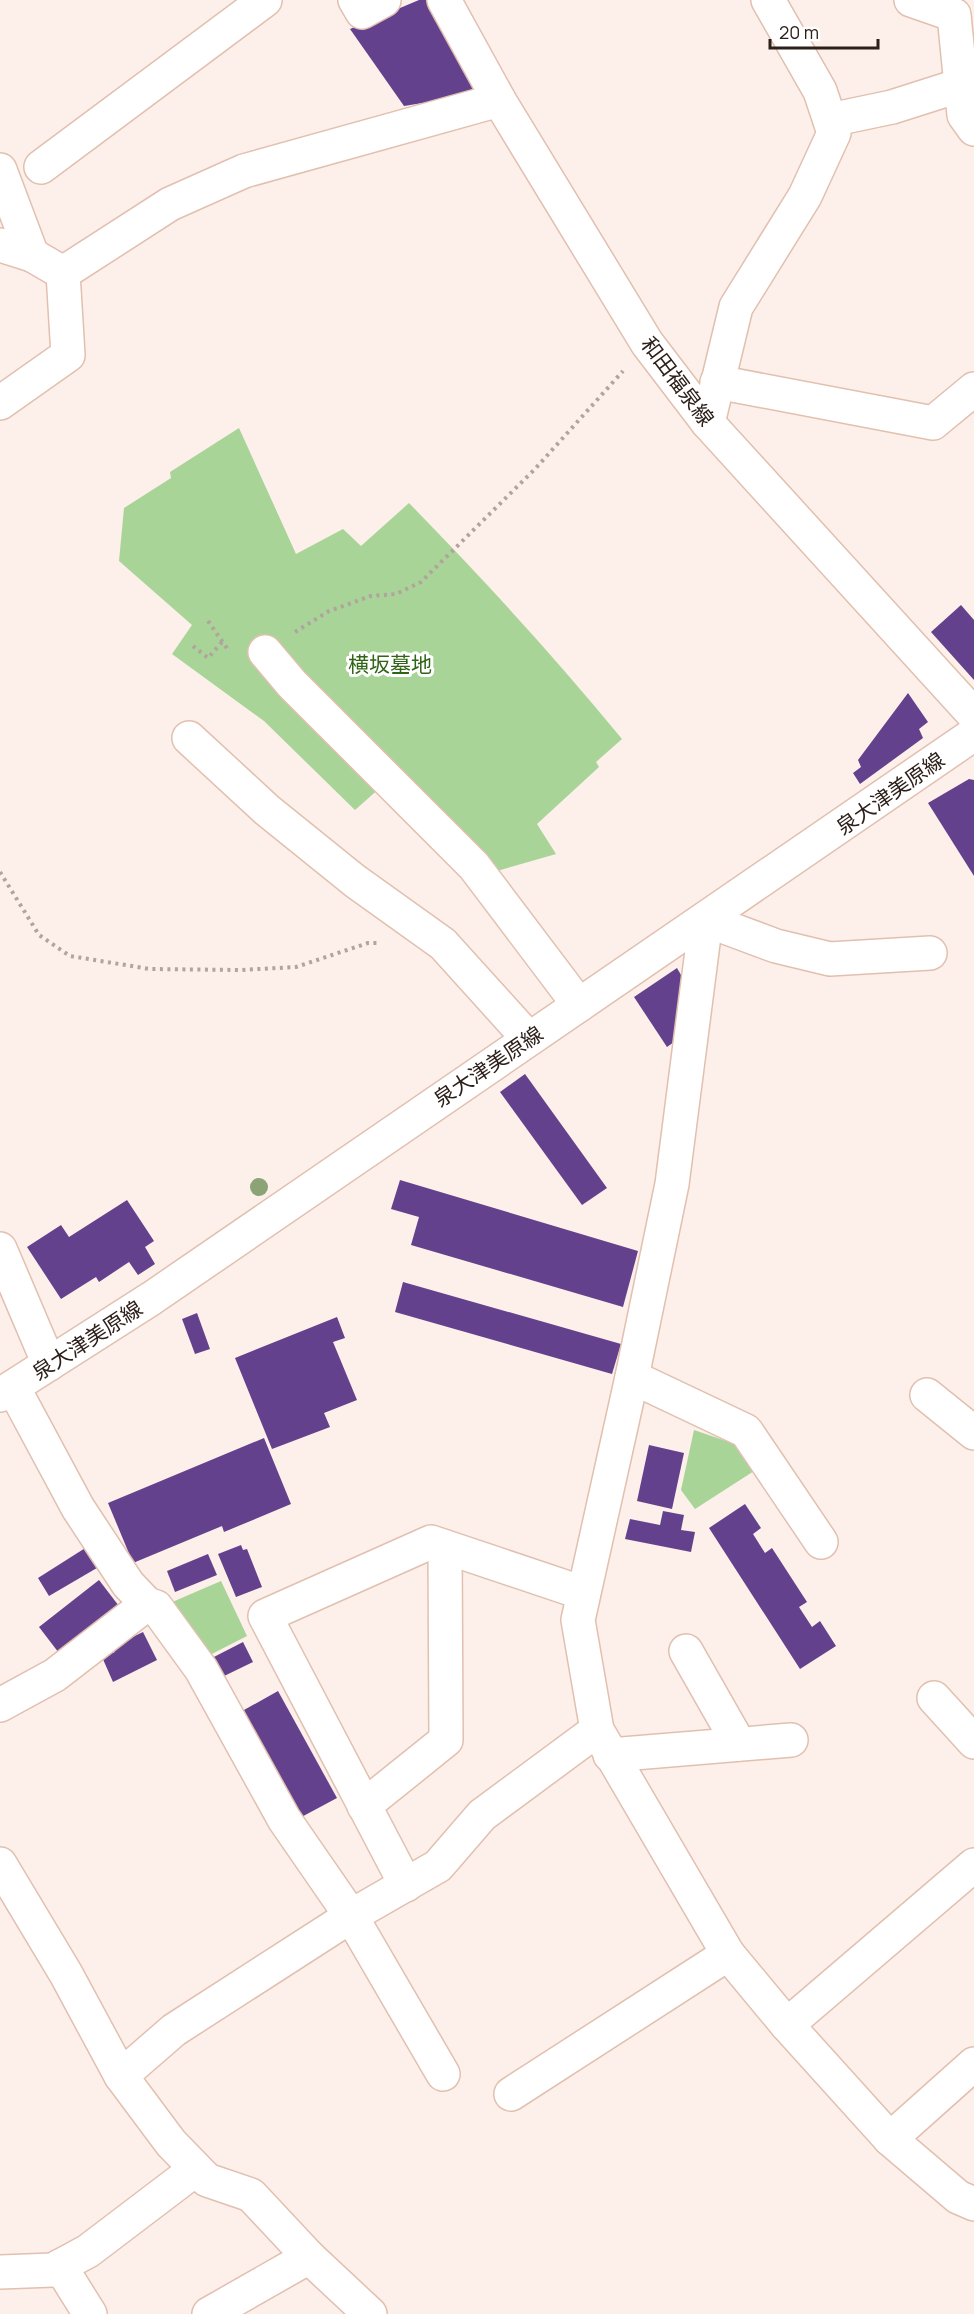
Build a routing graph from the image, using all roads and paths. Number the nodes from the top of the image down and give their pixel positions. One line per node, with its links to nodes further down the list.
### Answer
1 (265, 0): 11 (street)
2 (355, 0): 3 (street)
3 (384, 0)
4 (768, 0): 9 (street)
5 (911, 0): 7 (street)
6 (451, 2): 8 (street, 和田福泉線)
7 (967, 79): 9 (street); 10 (street)
8 (499, 100): 15 (street); 16 (street, 和田福泉線)
9 (830, 120): 17 (street)
10 (974, 129)
11 (41, 167)
12 (0, 170): 14 (street)
13 (0, 245): 14 (street)
14 (32, 255): 15 (street)
15 (63, 273): 19 (street)
16 (647, 343): 20 (street, 和田福泉線); 23 (path)
17 (717, 382): 18 (street); 20 (street)
18 (974, 389)
19 (0, 403)
20 (708, 423): 24 (street, 和田福泉線)
21 (222, 642): 22 (path)
22 (193, 646)
23 (265, 652): 31 (street)
24 (974, 715)
25 (974, 734): 28 (street, 泉大津美原線)
26 (189, 738): 32 (street)
27 (0, 872): 29 (path)
28 (706, 920): 30 (street); 31 (street, 泉大津美原線); 35 (street)
29 (389, 943)
30 (930, 953)
31 (579, 1005): 32 (street, 泉大津美原線)
32 (528, 1038): 34 (street, 泉大津美原線)
33 (0, 1249): 34 (street)
34 (49, 1364): 36 (street, 泉大津美原線)
35 (632, 1377): 39 (street); 41 (street)
36 (6, 1391): 42 (street)
37 (927, 1395): 38 (street)
38 (974, 1433)
39 (820, 1542)
40 (445, 1547): 41 (street); 50 (street); 50 (street)
41 (583, 1593): 47 (street)
42 (147, 1604): 45 (street); 54 (street)
43 (686, 1651): 49 (street)
44 (934, 1698): 48 (street)
45 (0, 1705)
46 (791, 1740): 49 (street)
47 (603, 1742): 49 (street); 53 (street); 55 (street)
48 (974, 1742)
49 (739, 1744)
50 (364, 1806): 53 (street)
51 (0, 1864): 59 (street)
52 (974, 1865): 56 (street)
53 (406, 1885): 54 (street)
54 (351, 1916): 58 (street); 59 (street)
55 (728, 1954): 56 (street); 60 (street)
56 (787, 2025): 61 (street)
57 (974, 2064): 61 (street)
58 (443, 2074)
59 (121, 2076): 62 (street)
60 (512, 2094)
61 (890, 2139): 63 (street)
62 (196, 2169): 64 (street); 65 (street)
63 (974, 2204)
64 (309, 2257): 68 (street); 69 (street)
65 (60, 2266): 66 (street); 67 (street)
66 (0, 2272)
67 (90, 2314)
68 (209, 2314)
69 (370, 2314)

